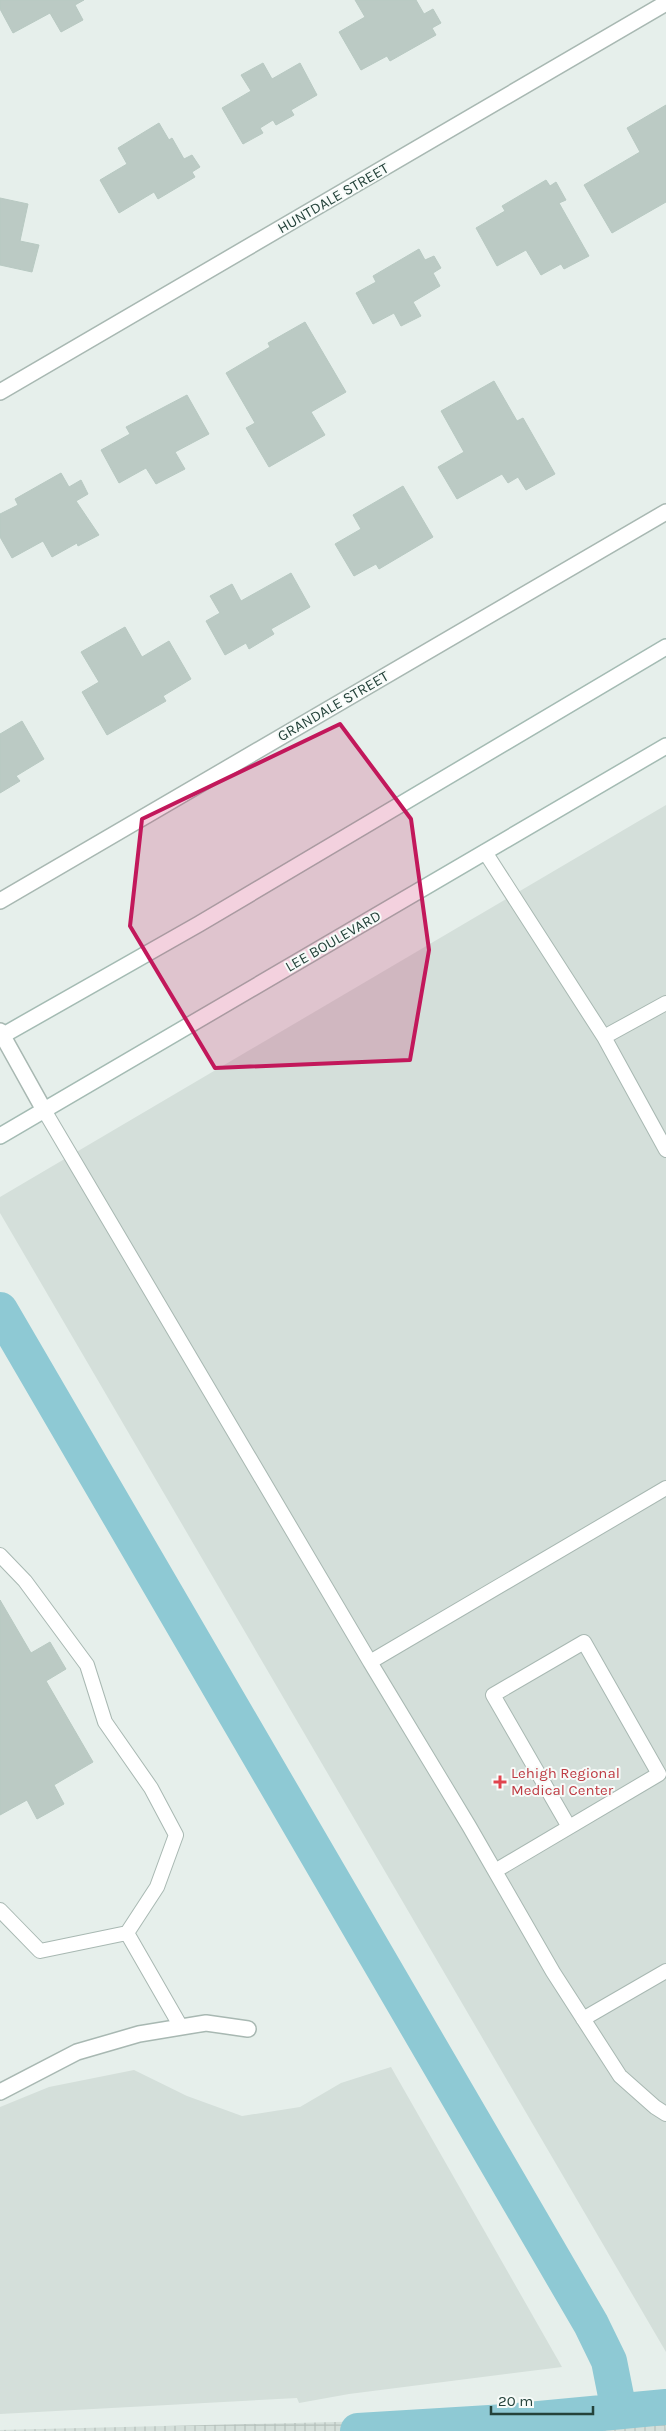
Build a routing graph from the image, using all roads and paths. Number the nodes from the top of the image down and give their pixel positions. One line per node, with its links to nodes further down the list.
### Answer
1 (666, 3): 2 (street, HUNTDALE STREET)
2 (0, 392)
3 (666, 512): 7 (street, GRANDALE STREET)
4 (666, 648): 9 (street)
5 (666, 746): 6 (street, LEE BOULEVARD)
6 (485, 852): 10 (lane); 11 (street, LEE BOULEVARD)
7 (0, 901)
8 (666, 1003): 10 (lane)
9 (1, 1034): 11 (street)
10 (604, 1037): 13 (lane)
11 (44, 1110): 12 (street, LEE BOULEVARD); 16 (lane)
12 (0, 1136)
13 (666, 1150)
14 (666, 1488): 16 (lane)
15 (0, 1555): 20 (lane)
16 (370, 1662): 18 (lane)
17 (569, 1828): 17 (lane); 18 (lane)
18 (495, 1871): 22 (lane)
19 (0, 1910): 20 (lane)
20 (126, 1933): 23 (lane)
21 (666, 1971): 22 (lane)
22 (583, 2019): 26 (lane)
23 (181, 2027): 24 (street); 25 (street)
24 (248, 2029)
25 (0, 2092)
26 (666, 2114)

